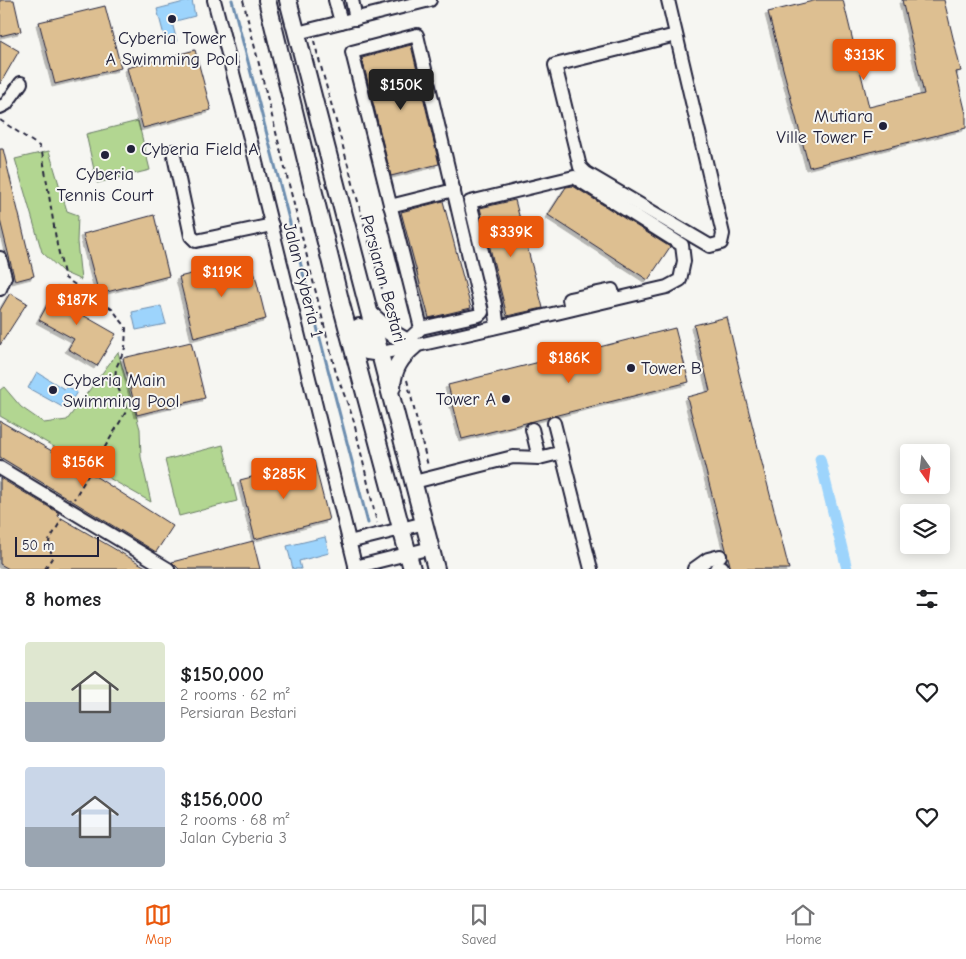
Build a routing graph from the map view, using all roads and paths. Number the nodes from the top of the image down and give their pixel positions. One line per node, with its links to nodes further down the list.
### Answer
1 (214, 0): 19 (street, Jalan Cyberia 1)
2 (243, 0): 44 (path)
3 (267, 0): 22 (main road)
4 (288, 0): 11 (main road, Persiaran Bestari)
5 (335, 0): 10 (street)
6 (352, 0): 9 (street)
7 (430, 0): 9 (street)
8 (668, 0): 12 (street)
9 (356, 19): 10 (street)
10 (341, 22): 11 (street)
11 (304, 31): 23 (main road, Persiaran Bestari); 27 (path)
12 (676, 35): 12 (street)
13 (21, 83): 14 (street)
14 (0, 107)
15 (0, 120): 41 (path)
16 (172, 151): 19 (street)
17 (454, 190): 18 (street); 18 (street); 24 (street)
18 (390, 206): 25 (street)
19 (272, 225): 45 (street, Jalan Cyberia 1)
20 (0, 258): 21 (street)
21 (0, 289)
22 (341, 304): 30 (main road); 33 (main road)
23 (371, 315): 27 (main road); 30 (main road, Persiaran Bestari)
24 (446, 324): 25 (street); 28 (street)
25 (421, 328): 29 (street)
26 (492, 328): 26 (street); 28 (street)
27 (390, 332): 29 (main road)
28 (450, 338): 29 (street)
29 (410, 344): 30 (street); 31 (main road)
30 (382, 353): 32 (main road, Persiaran Bestari); 33 (main road)
31 (399, 361): 32 (main road); 39 (path)
32 (391, 392): 40 (main road, Persiaran Bestari)
33 (371, 415): 43 (main road)
34 (554, 423): 36 (street)
35 (532, 429): 37 (street)
36 (562, 455): 37 (street); 53 (street)
37 (539, 458): 39 (street)
38 (0, 468): 41 (street)
39 (431, 478): 40 (street)
40 (414, 482): 42 (main road, Persiaran Bestari)
41 (68, 509): 50 (path); 51 (street)
42 (425, 523): 43 (street); 46 (main road, Persiaran Bestari)
43 (402, 529): 44 (street); 47 (main road)
44 (380, 535): 45 (street)
45 (349, 542): 49 (street, Jalan Cyberia 1)
46 (431, 548): 47 (street); 52 (main road, Persiaran Bestari)
47 (410, 561): 49 (street)
48 (719, 564): 54 (street)
49 (355, 568)
50 (45, 569)
51 (168, 569)
52 (436, 569)
53 (591, 569)
54 (694, 569)

